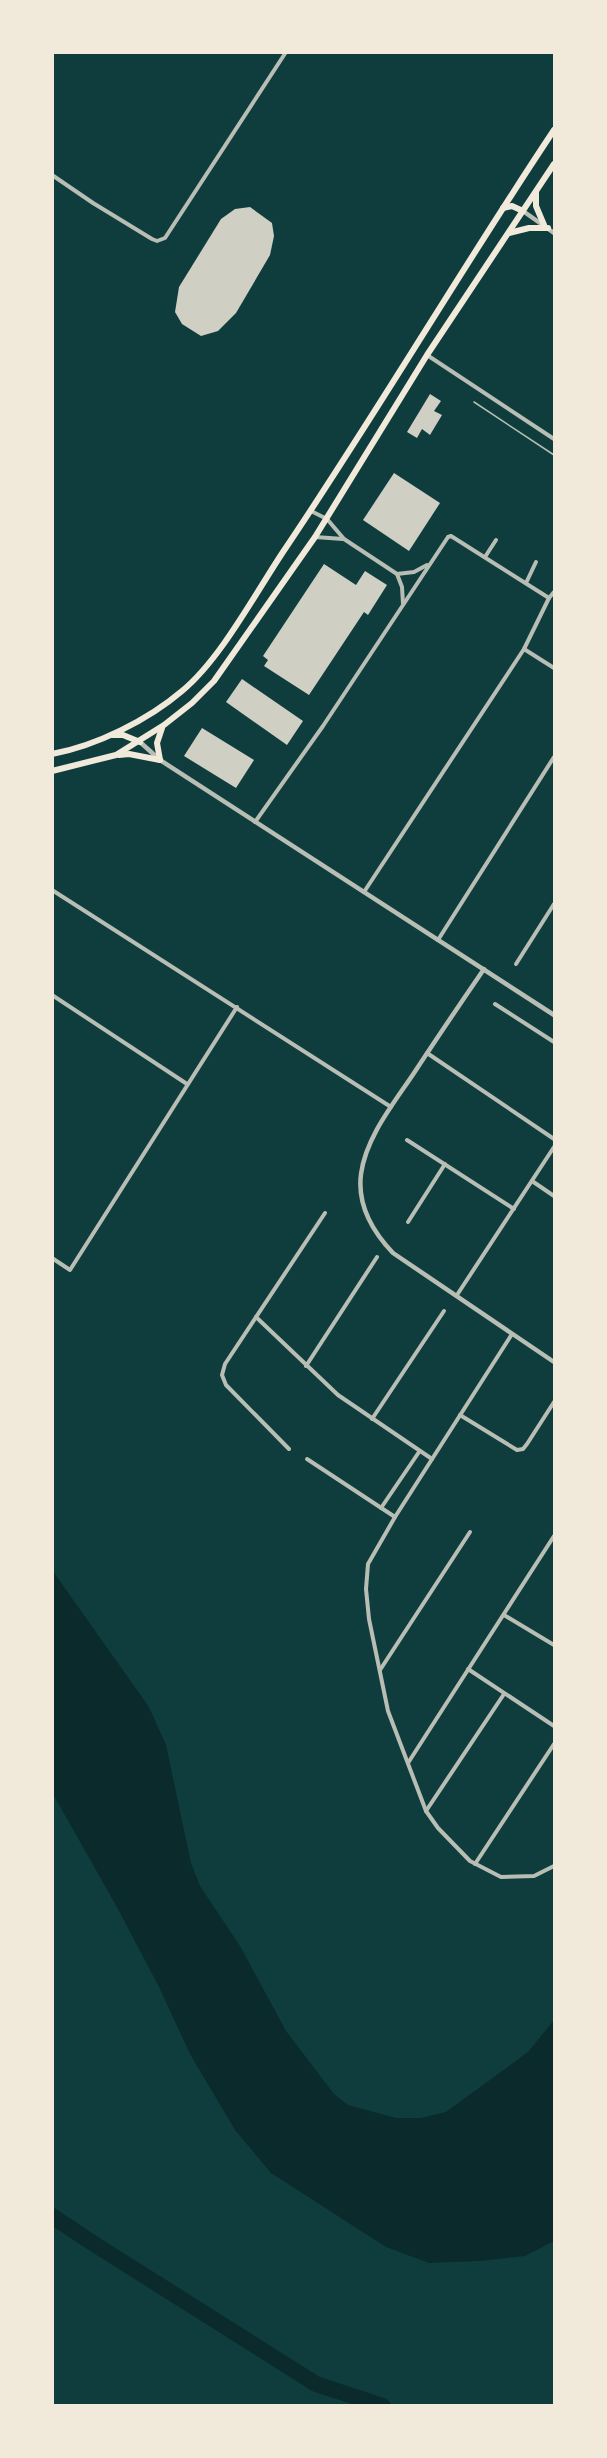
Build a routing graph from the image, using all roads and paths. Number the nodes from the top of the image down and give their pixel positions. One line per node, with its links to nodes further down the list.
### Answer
1 (286, 52): 4 (street)
2 (555, 130): 6 (main road)
3 (555, 164): 5 (main road)
4 (52, 175)
5 (536, 193): 7 (main road); 8 (main road)
6 (502, 208): 7 (main road); 15 (main road)
7 (523, 211): 8 (street); 9 (main road)
8 (546, 227): 9 (main road); 10 (street)
9 (509, 232): 11 (main road)
10 (555, 233)
11 (427, 355): 13 (street); 16 (main road)
12 (474, 402): 14 (lane)
13 (555, 439)
14 (555, 455)
15 (311, 511): 16 (street); 31 (main road)
16 (327, 519): 17 (main road); 18 (street)
17 (315, 537): 18 (street); 30 (main road)
18 (344, 539): 23 (street)
19 (496, 540): 20 (street)
20 (485, 557): 22 (street); 24 (street)
21 (536, 562): 24 (street)
22 (430, 564): 23 (street); 27 (street)
23 (397, 574): 27 (street)
24 (526, 583): 26 (street)
25 (555, 592): 26 (street)
26 (549, 598): 28 (street)
27 (403, 604): 38 (street)
28 (524, 649): 29 (street); 40 (street)
29 (555, 668)
30 (164, 725): 32 (main road); 36 (main road)
31 (112, 735): 32 (main road); 33 (main road)
32 (140, 742): 34 (main road); 36 (street)
33 (52, 754)
34 (116, 755): 36 (main road); 37 (main road)
35 (555, 757): 42 (street)
36 (160, 760): 38 (street)
37 (52, 771)
38 (255, 822): 40 (street)
39 (52, 890): 47 (street)
40 (364, 892): 42 (street)
41 (555, 904): 43 (street)
42 (438, 940): 44 (street)
43 (516, 964)
44 (484, 969): 48 (street); 50 (street)
45 (52, 995): 51 (street)
46 (495, 1004): 49 (street)
47 (237, 1007): 51 (street); 52 (street)
48 (555, 1015)
49 (555, 1042)
50 (427, 1053): 52 (street); 53 (street)
51 (187, 1084): 63 (street)
52 (392, 1107): 64 (street)
53 (555, 1139)
54 (407, 1140): 56 (street)
55 (555, 1147): 57 (street)
56 (445, 1164): 59 (street); 61 (street)
57 (532, 1181): 58 (street); 59 (street)
58 (555, 1196)
59 (514, 1209): 64 (street)
60 (325, 1213): 66 (street)
61 (408, 1222)
62 (377, 1257): 69 (street)
63 (52, 1258)
64 (457, 1295): 67 (street)
65 (444, 1311): 72 (street)
66 (256, 1317): 69 (street); 73 (street)
67 (512, 1334): 68 (street); 71 (street)
68 (555, 1362)
69 (306, 1366): 72 (street)
70 (555, 1402): 71 (street)
71 (460, 1415): 76 (street)
72 (372, 1419): 74 (street)
73 (290, 1449)
74 (419, 1452): 76 (street); 77 (street)
75 (307, 1459): 77 (street)
76 (432, 1459): 78 (street)
77 (381, 1508): 78 (street)
78 (395, 1517): 84 (street)
79 (470, 1532): 84 (street)
80 (555, 1536): 81 (street)
81 (503, 1614): 82 (street); 83 (street)
82 (555, 1645)
83 (468, 1669): 85 (street); 88 (street)
84 (380, 1671): 88 (street)
85 (504, 1694): 86 (street); 89 (street)
86 (555, 1726)
87 (555, 1744): 90 (street)
88 (408, 1763): 89 (street)
89 (426, 1811): 90 (street)
90 (475, 1864): 91 (street)
91 (555, 1866)

